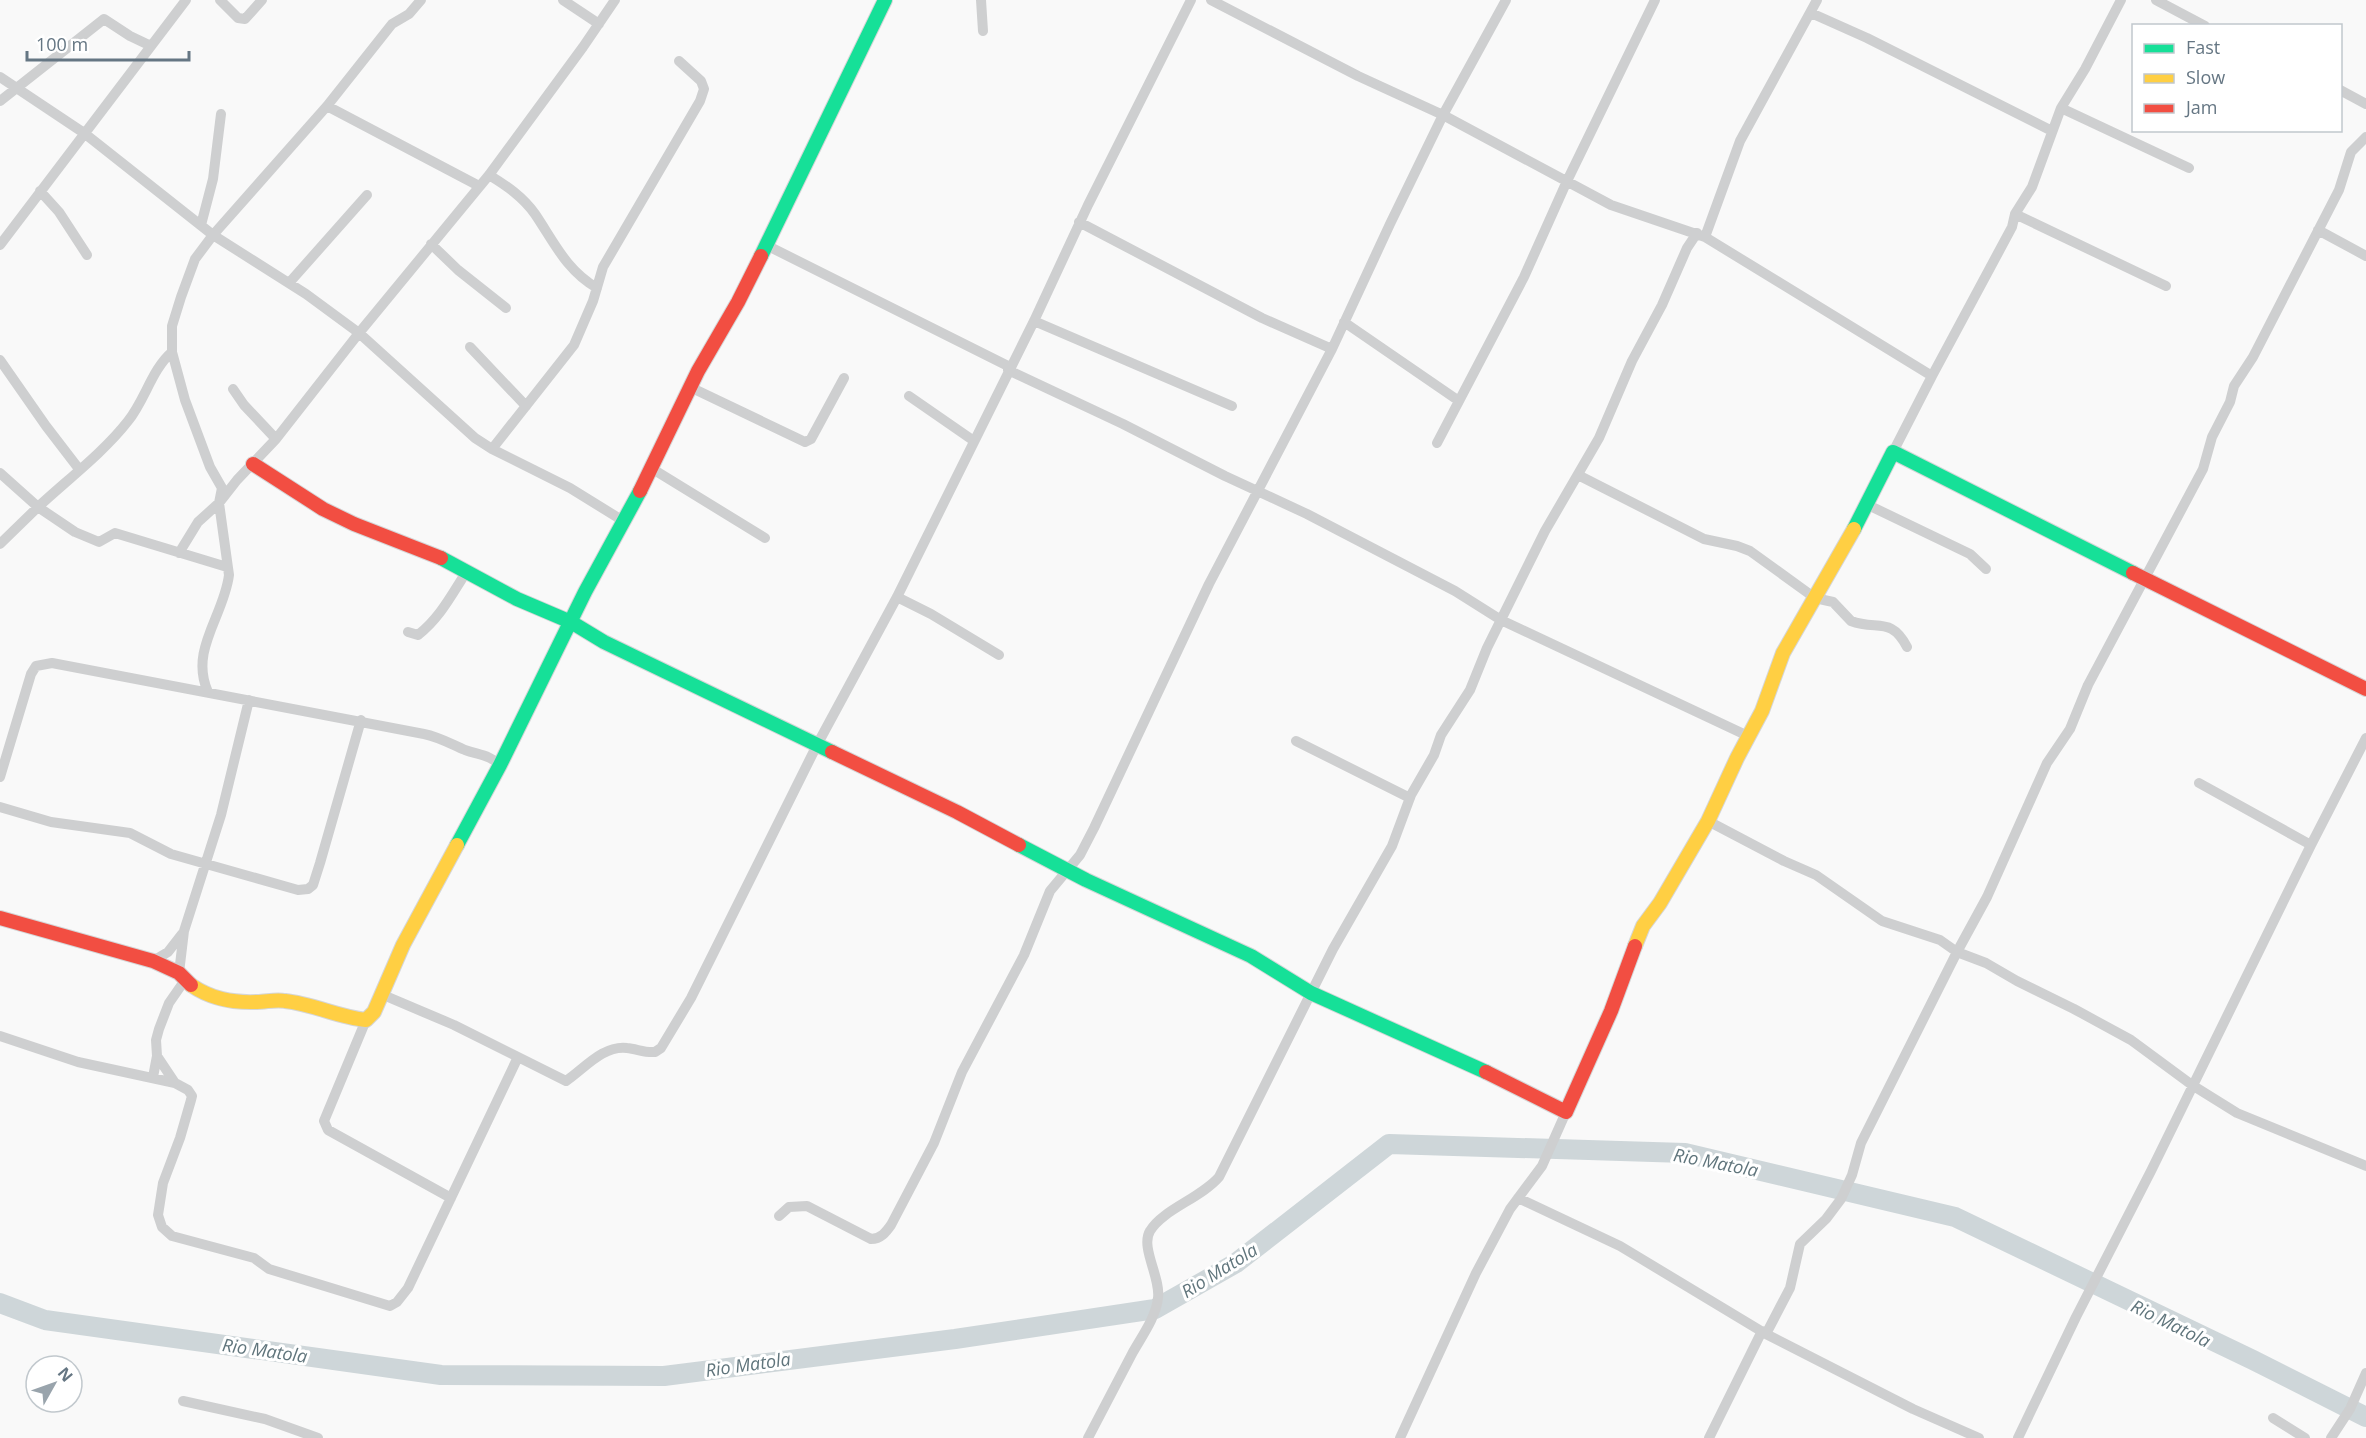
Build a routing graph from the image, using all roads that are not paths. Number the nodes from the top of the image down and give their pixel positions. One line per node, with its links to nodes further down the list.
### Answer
1 (186, 0): 20 (street)
2 (220, 0): 3 (street)
3 (262, 0)
4 (421, 0): 27 (street)
5 (563, 0): 17 (street)
6 (615, 0): 17 (street)
7 (885, 0): 49 (street)
8 (981, 0): 19 (street)
9 (1191, 0): 41 (street)
10 (1210, 0): 30 (street)
11 (1506, 0): 30 (street)
12 (1655, 0): 36 (street)
13 (1816, 0): 16 (street)
14 (2121, 0): 28 (street)
15 (2156, 0): 18 (street)
16 (1811, 13): 31 (street); 46 (street)
17 (599, 24): 35 (street)
18 (2201, 24)
19 (983, 30)
20 (158, 37): 23 (street); 32 (street)
21 (679, 61): 55 (street)
22 (0, 77): 23 (street)
23 (16, 89): 25 (street); 32 (street)
24 (2342, 91): 26 (street)
25 (0, 100)
26 (2366, 104)
27 (327, 106): 37 (street); 45 (street)
28 (2061, 108): 31 (street); 34 (street)
29 (221, 114): 42 (street)
30 (1443, 115): 36 (street); 58 (street)
31 (2052, 131): 40 (street)
32 (84, 133): 38 (street); 42 (street)
33 (2366, 138): 44 (street)
34 (2189, 168)
35 (489, 175): 37 (street); 55 (street)
36 (1567, 181): 43 (street); 70 (street)
37 (479, 186): 47 (street)
38 (40, 191): 48 (street); 51 (street)
39 (367, 195): 53 (street)
40 (2015, 214): 54 (street); 65 (street)
41 (1079, 222): 57 (street); 61 (street)
42 (201, 225): 45 (street)
43 (1683, 229): 46 (street); 50 (street)
44 (2318, 230): 52 (street); 96 (street)
45 (213, 235): 53 (street); 62 (street)
46 (1701, 235): 50 (street); 65 (street)
47 (431, 244): 56 (street); 59 (street)
48 (0, 245)
49 (766, 245): 64 (street); 67 (street)
50 (1687, 248): 82 (street)
51 (87, 255)
52 (2366, 256)
53 (288, 283): 59 (street)
54 (2166, 286)
55 (597, 288): 71 (street)
56 (506, 308)
57 (1034, 321): 64 (street); 72 (street)
58 (1344, 322): 61 (street); 70 (street)
59 (359, 333): 73 (street); 76 (street)
60 (470, 347): 71 (street)
61 (1332, 349): 85 (street)
62 (172, 352): 80 (street); 83 (street)
63 (0, 360): 80 (street)
64 (1009, 369): 74 (street); 85 (street)
65 (1932, 376): 77 (street)
66 (844, 378): 67 (street)
67 (692, 388): 79 (street)
68 (233, 389): 73 (street)
69 (909, 396): 74 (street)
70 (1459, 401): 75 (street)
71 (526, 406): 76 (street)
72 (1232, 406)
73 (276, 439): 78 (street)
74 (974, 441): 97 (street)
75 (1437, 443)
76 (492, 449): 89 (street)
77 (1893, 452): 87 (street); 96 (street)
78 (252, 464): 84 (street); 95 (street)
79 (651, 468): 89 (street); 90 (street)
80 (79, 469): 88 (street)
81 (0, 473): 88 (street)
82 (1578, 475): 98 (street); 99 (street)
83 (219, 479): 84 (street); 86 (street)
84 (237, 480): 86 (street)
85 (1257, 491): 99 (street); 122 (street)
86 (219, 503): 92 (street); 93 (street)
87 (1866, 504): 94 (street); 98 (street)
88 (38, 507): 91 (street); 92 (street)
89 (625, 522): 100 (street)
90 (765, 537)
91 (0, 543)
92 (179, 553): 93 (street)
93 (227, 567): 104 (street)
94 (1986, 569)
95 (467, 571): 100 (street); 101 (street)
96 (2144, 579): 106 (street); 125 (street)
97 (897, 597): 103 (street); 113 (street)
98 (1815, 598): 102 (street); 110 (street)
99 (1501, 620): 110 (street); 117 (street)
100 (571, 622): 113 (street); 114 (street)
101 (408, 632)
102 (1907, 647)
103 (999, 655)
104 (201, 676): 105 (street); 107 (street)
105 (192, 688): 107 (street); 115 (street)
106 (2366, 689)
107 (208, 692): 108 (street)
108 (249, 700): 109 (street); 121 (street)
109 (361, 720): 114 (street); 121 (street)
110 (1748, 736): 119 (street)
111 (2366, 738): 120 (street)
112 (1296, 741): 117 (street)
113 (818, 745): 122 (street); 133 (street)
114 (496, 761): 129 (street)
115 (0, 777)
116 (2199, 783): 120 (street)
117 (1410, 798): 128 (street)
118 (0, 807): 121 (street)
119 (1708, 821): 125 (street); 137 (street)
120 (2311, 845): 136 (street)
121 (204, 864): 124 (street)
122 (1067, 870): 128 (street); 141 (street)
123 (0, 918): 126 (street)
124 (184, 931): 126 (street); 127 (street)
125 (1957, 952): 136 (street); 142 (street)
126 (153, 961): 127 (street)
127 (182, 977): 130 (street); 132 (street)
128 (1311, 993): 137 (street); 147 (street)
129 (381, 994): 130 (street); 133 (street)
130 (366, 1020): 139 (street)
131 (0, 1036): 134 (street)
132 (157, 1056): 134 (street); 135 (street)
133 (518, 1057): 139 (street)
134 (153, 1077): 135 (street)
135 (175, 1083): 139 (street)
136 (2192, 1085): 138 (street); 151 (street)
137 (1566, 1112): 140 (street)
138 (2366, 1166)
139 (451, 1198)
140 (1518, 1198): 142 (street); 148 (street)
141 (779, 1216)
142 (1764, 1333): 149 (street); 150 (street)
143 (2366, 1373): 153 (street)
144 (183, 1401): 146 (street)
145 (2273, 1418): 152 (street)
146 (318, 1438)
147 (1088, 1438)
148 (1400, 1438)
149 (1708, 1438)
150 (1979, 1438)
151 (2018, 1438)
152 (2305, 1438)
153 (2331, 1438)

